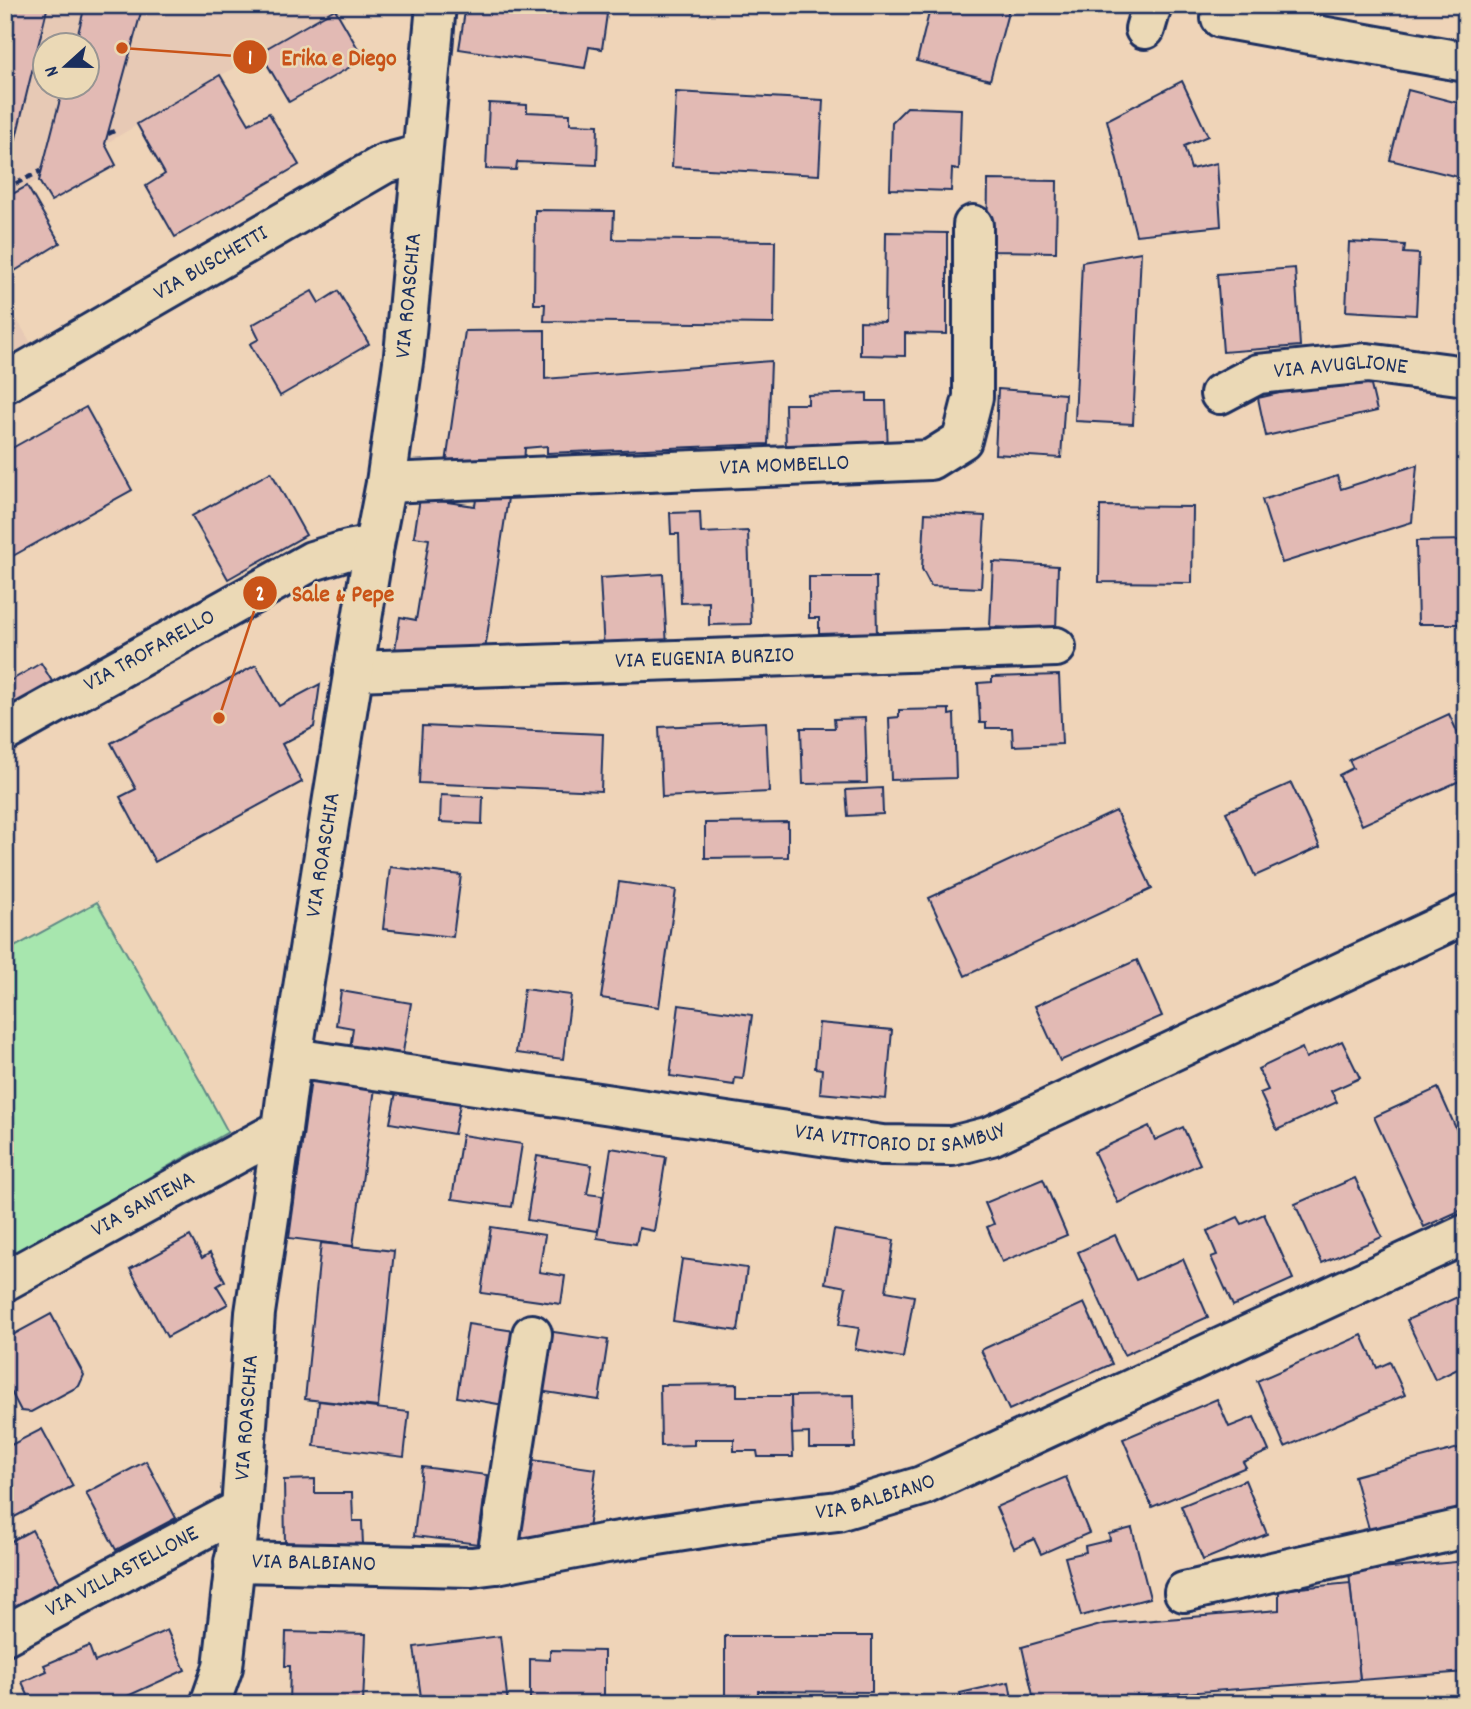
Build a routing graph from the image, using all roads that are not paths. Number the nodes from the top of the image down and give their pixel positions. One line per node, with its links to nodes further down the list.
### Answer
1 (436, 5): 4 (street, VIA ROASCHIA)
2 (1221, 18): 3 (street)
3 (1466, 62)
4 (422, 153): 7 (street, VIA BUSCHETTI); 9 (street, VIA ROASCHIA)
5 (973, 225): 9 (street, VIA MOMBELLO)
6 (1466, 376): 8 (street, VIA AVUGLIONE)
7 (5, 383)
8 (1220, 394)
9 (386, 483): 10 (street, VIA ROASCHIA)
10 (374, 545): 12 (street, VIA ROASCHIA); 13 (street, VIA TROFARELLO)
11 (1056, 647): 12 (street, VIA EUGENIA BURZIO)
12 (354, 671): 15 (street, VIA ROASCHIA)
13 (5, 732)
14 (1466, 914): 15 (street, VIA VITTORIO DI SAMBUY)
15 (293, 1058): 16 (street, VIA ROASCHIA)
16 (282, 1129): 18 (street, VIA SANTENA); 20 (street, VIA ROASCHIA)
17 (1466, 1234): 23 (street, VIA BALBIANO)
18 (5, 1281)
19 (531, 1334): 23 (street)
20 (241, 1509): 22 (street, VIA ROASCHIA); 25 (street, VIA VILLASTELLONE)
21 (1466, 1528): 24 (street)
22 (234, 1562): 23 (street, VIA BALBIANO); 26 (street, VIA ROASCHIA)
23 (496, 1564)
24 (1184, 1592)
25 (5, 1635)
26 (223, 1667): 27 (street, VIA ROASCHIA); 28 (street)
27 (210, 1704)
28 (240, 1704)

